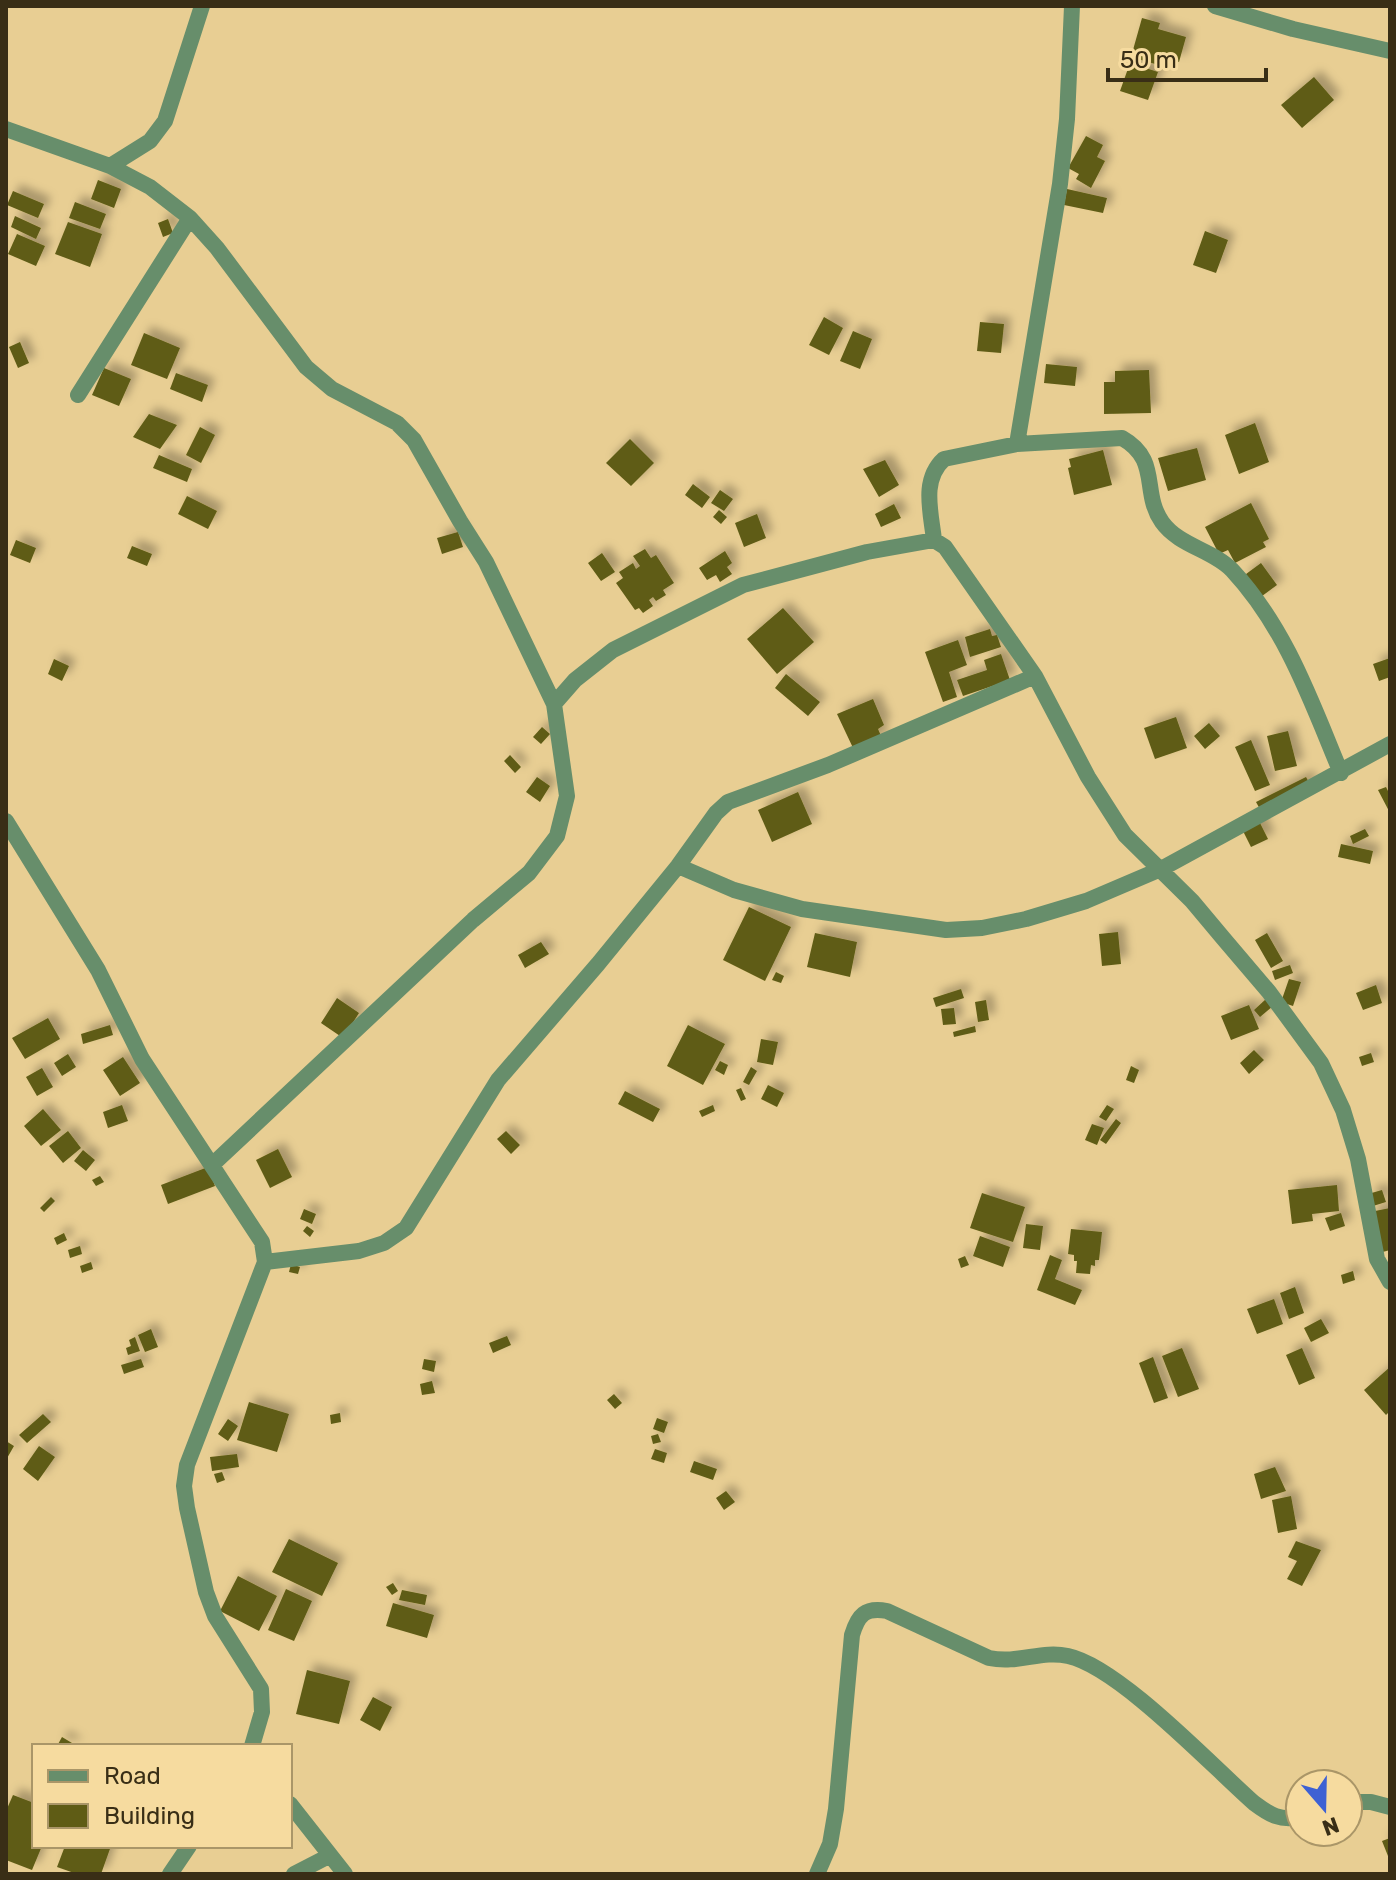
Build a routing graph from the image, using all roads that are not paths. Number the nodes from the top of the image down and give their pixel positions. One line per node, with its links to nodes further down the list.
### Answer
1 (202, 6): 6 (street)
2 (1072, 6): 9 (street)
3 (1215, 6): 4 (street)
4 (1390, 51)
5 (6, 129): 6 (street)
6 (110, 166): 7 (street)
7 (190, 218): 8 (street); 12 (street)
8 (78, 395)
9 (1017, 444): 10 (street); 14 (street)
10 (934, 540): 11 (street); 12 (street)
11 (1035, 676): 16 (street); 17 (street)
12 (554, 704): 18 (street)
13 (1390, 744): 14 (street)
14 (1341, 773): 17 (street)
15 (6, 821): 18 (street)
16 (678, 866): 17 (street); 19 (street)
17 (1161, 869): 20 (street)
18 (212, 1165): 19 (street)
19 (265, 1262): 21 (street)
20 (1390, 1282)
21 (253, 1744)
22 (1364, 1802): 24 (street)
23 (292, 1807): 27 (street)
24 (1390, 1807)
25 (1284, 1818): 31 (street)
26 (188, 1848): 28 (street)
27 (329, 1856): 29 (street); 30 (street)
28 (170, 1874)
29 (294, 1874)
30 (345, 1874)
31 (817, 1874)

